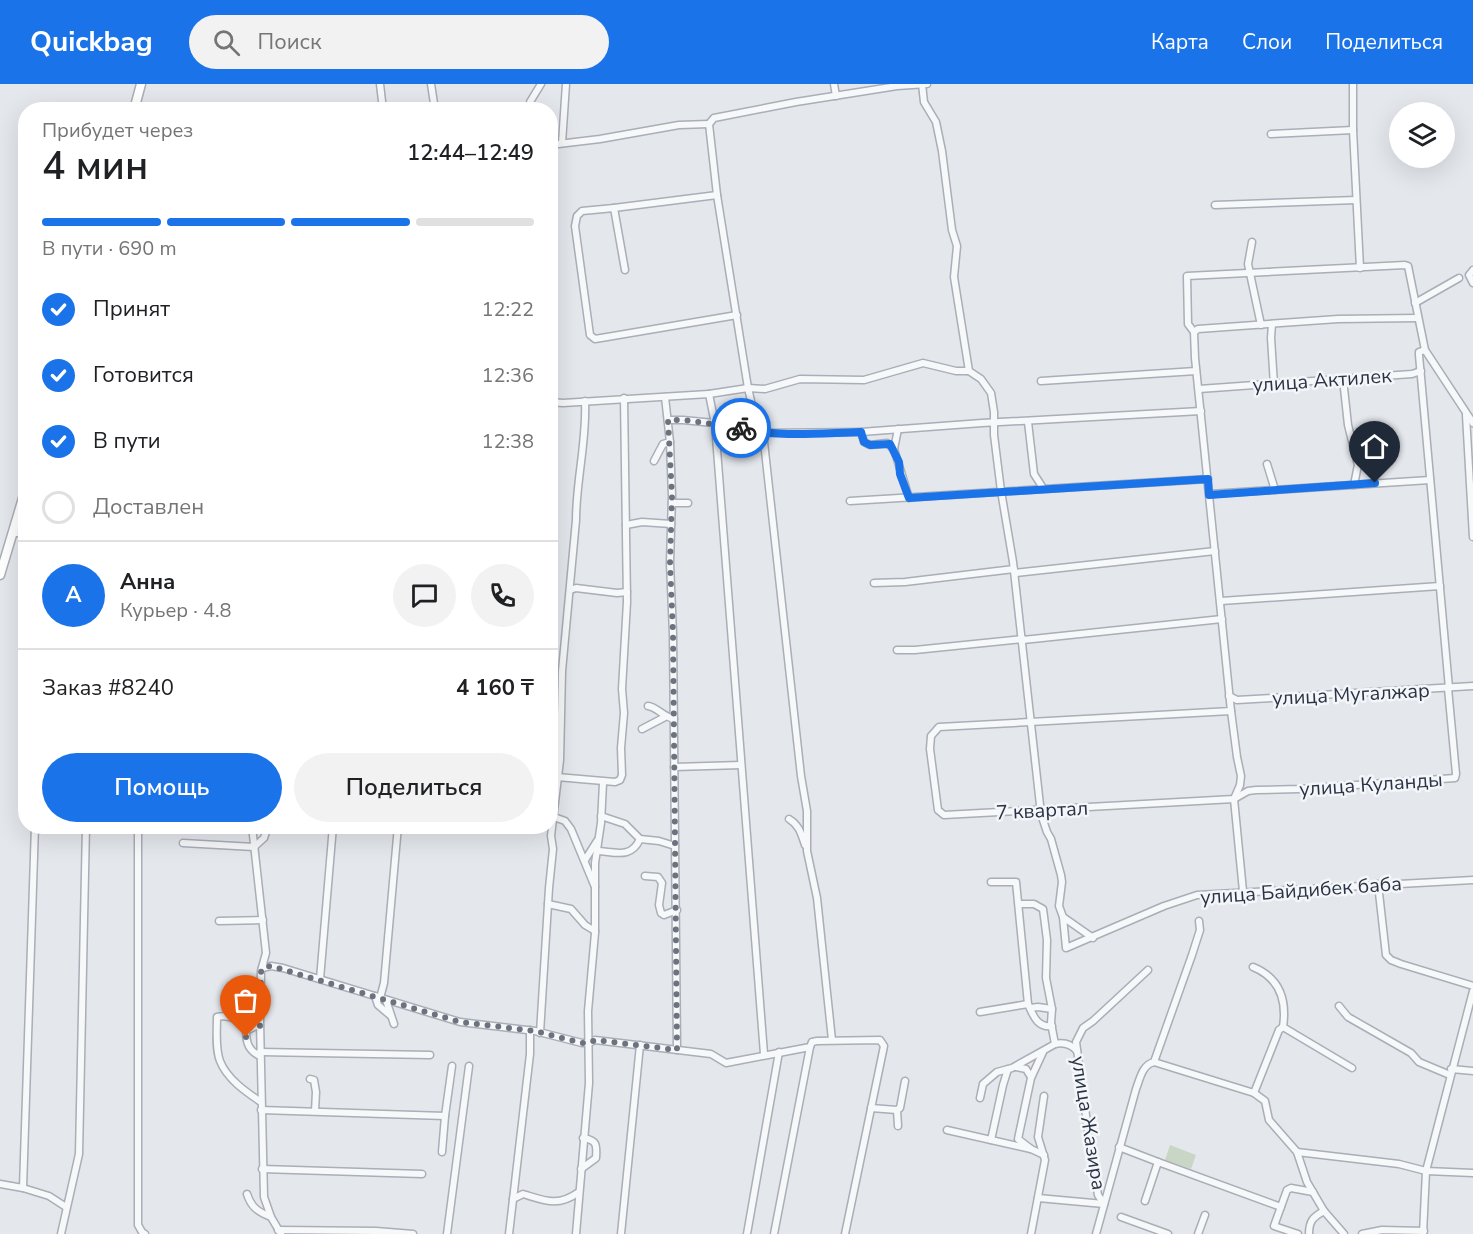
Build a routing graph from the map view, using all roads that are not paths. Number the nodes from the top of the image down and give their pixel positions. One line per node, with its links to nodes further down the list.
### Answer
1 (141, 84): 10 (main road)
2 (380, 84): 11 (street)
3 (431, 84): 12 (street)
4 (540, 84): 13 (street)
5 (566, 84): 17 (street)
6 (834, 84): 9 (street)
7 (924, 84): 9 (street); 37 (street)
8 (1353, 84): 15 (street)
9 (836, 96): 14 (street)
10 (136, 102)
11 (382, 102)
12 (434, 102)
13 (530, 102)
14 (709, 124): 17 (street); 19 (street)
15 (1353, 130): 16 (street); 20 (street)
16 (1271, 134)
17 (562, 143): 18 (street)
18 (558, 144)
19 (717, 195): 22 (street); 31 (street)
20 (1356, 200): 21 (street); 24 (street)
21 (1215, 205)
22 (615, 208): 25 (street); 31 (street)
23 (1252, 242): 27 (street)
24 (1360, 268): 27 (street); 30 (street)
25 (625, 270)
26 (1473, 270): 29 (street)
27 (1250, 274): 34 (street); 35 (street)
28 (1459, 278): 30 (street)
29 (1473, 283)
30 (1415, 303): 32 (street)
31 (737, 315): 43 (street)
32 (1418, 318): 33 (street); 36 (street)
33 (1272, 324): 34 (street); 42 (street)
34 (1261, 325): 35 (street)
35 (1194, 332): 38 (street)
36 (1425, 350): 39 (street, улица Актилек); 51 (street)
37 (969, 371): 43 (street); 54 (street)
38 (1196, 371): 41 (street); 44 (street)
39 (1421, 371): 40 (street, улица Актилек); 65 (street)
40 (1343, 379): 42 (street, улица Актилек); 66 (street)
41 (1041, 381)
42 (1274, 385): 44 (street, улица Актилек)
43 (748, 388): 45 (street); 59 (street)
44 (1198, 389): 50 (street)
45 (709, 394): 46 (street); 56 (street)
46 (665, 397): 47 (street); 52 (street)
47 (624, 398): 48 (street); 77 (street)
48 (585, 401): 49 (street); 86 (street)
49 (558, 403)
50 (1201, 411): 53 (street); 64 (street)
51 (1467, 415): 55 (street); 80 (street)
52 (668, 420): 56 (street); 60 (street)
53 (1028, 422): 54 (street); 67 (street)
54 (995, 423): 57 (street); 69 (street)
55 (1473, 423)
56 (714, 424): 59 (street); 101 (street)
57 (898, 429): 58 (street); 61 (street)
58 (861, 432): 59 (street); 61 (street)
59 (763, 433): 111 (street)
60 (670, 442): 62 (street); 73 (street)
61 (894, 449): 71 (street)
62 (654, 461)
63 (1267, 464): 68 (street)
64 (1208, 479): 67 (street); 70 (street)
65 (1430, 480): 66 (street); 85 (street)
66 (1354, 485): 68 (street)
67 (1044, 489): 69 (street)
68 (1275, 490): 70 (street)
69 (1001, 491): 71 (street); 82 (street)
70 (1209, 495): 81 (street)
71 (909, 498): 72 (street)
72 (850, 501)
73 (672, 503): 74 (street); 76 (street)
74 (688, 503)
75 (18, 516): 78 (main road)
76 (671, 524): 77 (street); 98 (street)
77 (626, 525): 87 (street)
78 (13, 533): 79 (street); 83 (main road)
79 (18, 533)
80 (1473, 537)
81 (1215, 551): 82 (street); 88 (street)
82 (1014, 571): 84 (street); 90 (street)
83 (0, 575)
84 (874, 584)
85 (1440, 586): 88 (street); 93 (street)
86 (570, 590): 87 (street); 103 (street)
87 (627, 592): 105 (street)
88 (1221, 601): 89 (street)
89 (1222, 619): 90 (street); 94 (street)
90 (1023, 639): 91 (street); 99 (street)
91 (897, 650)
92 (1473, 686): 93 (street, улица Мугалжар)
93 (1449, 688): 94 (street, улица Мугалжар); 106 (street, улица Куланды)
94 (1229, 696): 96 (street)
95 (648, 706): 97 (street)
96 (1231, 711): 99 (street); 106 (street)
97 (664, 717): 98 (street); 100 (street)
98 (674, 719): 102 (street)
99 (1031, 721): 107 (street); 107 (street, 7 квартал)
100 (642, 729)
101 (741, 765): 102 (street); 174 (street)
102 (674, 767): 124 (street)
103 (558, 771)
104 (558, 777): 105 (street)
105 (603, 783): 108 (street)
106 (1234, 799): 107 (street, 7 квартал); 134 (street)
107 (1041, 810): 138 (street)
108 (601, 816): 121 (street); 122 (street)
109 (558, 818): 128 (street)
110 (789, 819): 112 (street)
111 (807, 822): 112 (street); 127 (street)
112 (796, 823): 127 (street)
113 (35, 834): 211 (street)
114 (86, 834): 219 (street)
115 (138, 834): 229 (street)
116 (253, 834): 125 (street)
117 (265, 834): 125 (street)
118 (332, 834): 149 (street)
119 (397, 834): 152 (street)
120 (553, 834): 135 (street)
121 (640, 839): 124 (street); 126 (street)
122 (597, 841): 126 (street); 128 (street)
123 (183, 843): 125 (street)
124 (675, 846): 137 (street)
125 (254, 847): 139 (street)
126 (597, 851): 133 (street)
127 (807, 851): 164 (street)
128 (585, 861): 133 (street)
129 (645, 876): 137 (street)
130 (1473, 880): 132 (street, улица Байдибек баба)
131 (991, 882): 136 (street)
132 (1378, 884): 134 (street, улица Байдибек баба); 150 (street)
133 (595, 887): 142 (street)
134 (1244, 891): 143 (street, улица Байдибек баба)
135 (548, 904): 142 (street); 163 (street)
136 (1019, 904): 153 (street); 155 (street)
137 (677, 910): 169 (street)
138 (1063, 917): 143 (street); 143 (street, улица Байдибек баба)
139 (263, 920): 140 (street); 144 (street)
140 (219, 921)
141 (1199, 921): 176 (street)
142 (595, 931): 165 (street)
143 (1093, 938)
144 (266, 953): 145 (street); 147 (street)
145 (271, 966): 147 (street); 149 (street)
146 (1253, 967): 161 (street)
147 (262, 968): 160 (street)
148 (1148, 970): 171 (street, улица Жазира)
149 (320, 979): 152 (street)
150 (1473, 986)
151 (1473, 991): 182 (street)
152 (381, 998): 157 (street); 157 (street); 162 (street)
153 (1029, 1006): 155 (street); 156 (street); 159 (street)
154 (1339, 1006): 182 (street)
155 (1052, 1009): 159 (street)
156 (980, 1012)
157 (391, 1016): 158 (street)
158 (394, 1024)
159 (1052, 1026): 166 (street)
160 (257, 1027): 173 (street); 173 (street); 189 (street)
161 (1282, 1027): 180 (street); 186 (street)
162 (531, 1030): 163 (street); 216 (street)
163 (540, 1033): 165 (street)
164 (832, 1040): 168 (street); 190 (street)
165 (589, 1043): 167 (street); 197 (street)
166 (1055, 1044): 170 (street); 171 (street)
167 (640, 1046): 169 (street); 235 (street)
168 (810, 1047): 172 (street); 237 (street)
169 (677, 1050): 174 (street)
170 (1044, 1050): 179 (street); 183 (street)
171 (1078, 1051): 218 (street, улица Жазира)
172 (779, 1052): 174 (street); 236 (street)
173 (260, 1054): 175 (street); 189 (street)
174 (764, 1054)
175 (430, 1055)
176 (1154, 1062): 186 (street); 199 (street)
177 (452, 1066): 194 (street)
178 (469, 1066): 232 (street)
179 (1012, 1068): 183 (street); 188 (street); 198 (street)
180 (1352, 1068)
181 (1473, 1071): 182 (street)
182 (1450, 1072): 207 (street)
183 (1031, 1077): 200 (street)
184 (310, 1079): 193 (street)
185 (905, 1081): 192 (street)
186 (1254, 1094): 202 (street)
187 (1044, 1096): 203 (street)
188 (980, 1098)
189 (261, 1102): 191 (street)
190 (872, 1108): 192 (street); 238 (street)
191 (261, 1110): 193 (street); 205 (street)
192 (897, 1110): 195 (street)
193 (315, 1111): 194 (street)
194 (445, 1116): 201 (street)
195 (898, 1126)
196 (947, 1131): 198 (street)
197 (583, 1138): 206 (street); 206 (street)
198 (991, 1140): 200 (street)
199 (1119, 1147): 204 (street); 218 (street)
200 (1031, 1149): 203 (street)
201 (442, 1152)
202 (1298, 1152): 207 (street); 213 (street)
203 (1045, 1155): 215 (street)
204 (1158, 1162): 217 (street); 220 (street)
205 (262, 1169): 208 (street); 223 (street)
206 (581, 1169): 212 (street)
207 (1426, 1171): 209 (street); 227 (street)
208 (422, 1173)
209 (1473, 1173)
210 (0, 1184): 211 (street)
211 (23, 1188): 219 (street)
212 (579, 1192): 216 (street); 234 (street)
213 (1313, 1192): 220 (street); 221 (street)
214 (247, 1194): 223 (street)
215 (1038, 1198): 218 (street); 239 (street)
216 (513, 1199): 233 (street)
217 (1145, 1201)
218 (1104, 1204): 240 (street, улица Жазира)
219 (66, 1207): 228 (street)
220 (1281, 1207): 243 (street)
221 (1324, 1211): 244 (street); 245 (street)
222 (1205, 1215): 242 (street)
223 (271, 1217): 226 (street)
224 (1121, 1217): 241 (street)
225 (318, 1230): 226 (street); 230 (street); 231 (street)
226 (279, 1232)
227 (1424, 1232): 246 (street)
228 (61, 1234)
229 (145, 1234)
230 (308, 1234)
231 (413, 1234)
232 (447, 1234)
233 (509, 1234)
234 (576, 1234)
235 (621, 1234)
236 (747, 1234)
237 (774, 1234)
238 (845, 1234)
239 (1031, 1234)
240 (1096, 1234)
241 (1168, 1234)
242 (1198, 1234)
243 (1298, 1234)
244 (1309, 1234)
245 (1344, 1234)
246 (1362, 1234)

